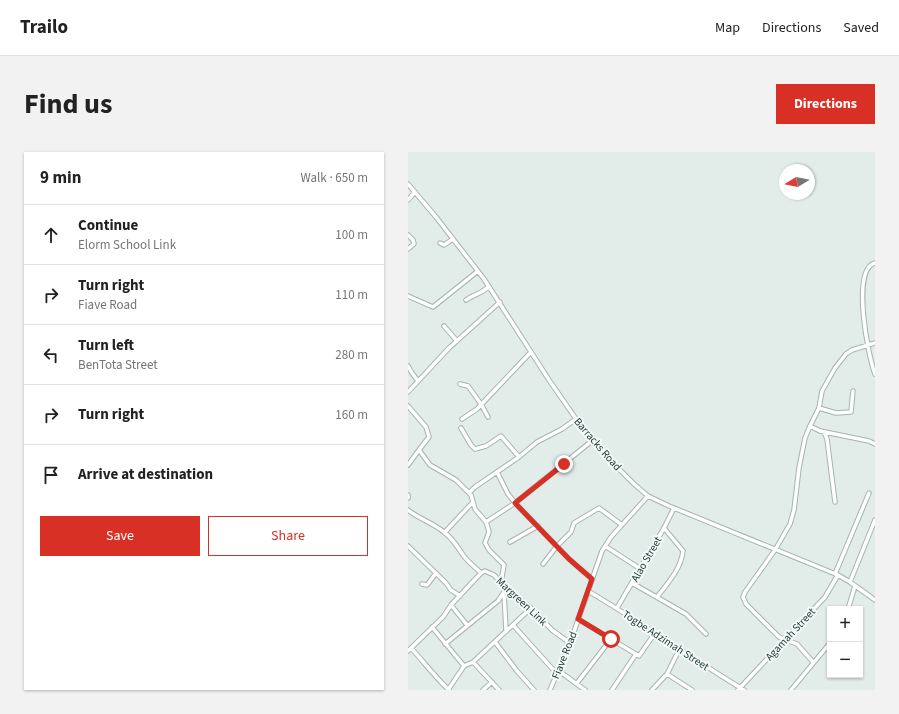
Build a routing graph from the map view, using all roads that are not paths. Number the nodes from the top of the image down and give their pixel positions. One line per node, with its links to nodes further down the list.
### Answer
1 (408, 184): 2 (street, Barracks Road)
2 (415, 192): 3 (street); 5 (street, Barracks Road)
3 (408, 200)
4 (408, 235): 7 (street)
5 (454, 239): 6 (street); 9 (street, Barracks Road)
6 (440, 243)
7 (408, 249)
8 (875, 263): 17 (street)
9 (478, 271): 10 (street, Barracks Road); 11 (street)
10 (489, 286): 12 (street); 13 (street, Barracks Road)
11 (408, 296)
12 (466, 300)
13 (500, 302): 15 (street); 18 (street, Barracks Road)
14 (444, 326): 15 (street)
15 (457, 341): 21 (street)
16 (875, 343): 17 (street)
17 (867, 345): 20 (street); 27 (street)
18 (531, 352): 25 (street); 30 (street, Barracks Road)
19 (408, 366): 21 (street)
20 (875, 374)
21 (418, 381): 24 (street)
22 (460, 384): 25 (street)
23 (853, 391): 27 (street)
24 (408, 392)
25 (481, 404): 28 (street); 29 (street)
26 (408, 406): 36 (street)
27 (820, 408): 31 (street)
28 (488, 416)
29 (462, 419)
30 (576, 419): 34 (street, Barracks Road); 37 (street)
31 (810, 426): 33 (street); 60 (street)
32 (461, 428): 37 (street)
33 (824, 432): 35 (street); 46 (street)
34 (593, 440): 43 (street, Barracks Road); 47 (street)
35 (875, 444)
36 (419, 450): 38 (street); 40 (street)
37 (519, 457): 39 (street)
38 (408, 465)
39 (498, 472): 40 (street); 47 (street)
40 (469, 493): 45 (street)
41 (869, 493): 65 (street, Agamah Street)
42 (408, 495): 44 (street)
43 (648, 496): 48 (street, Barracks Road); 52 (street, Fiave Road)
44 (408, 498)
45 (473, 502): 51 (street); 55 (street)
46 (835, 502)
47 (515, 503): 51 (street); 53 (street)
48 (674, 508): 54 (street, Alao Street); 60 (street, Barracks Road)
49 (408, 510): 55 (street)
50 (875, 520): 68 (street)
51 (486, 522): 67 (street)
52 (622, 525): 58 (street); 59 (street, Fiave Road)
53 (538, 526): 56 (street); 58 (street)
54 (664, 528): 62 (street, Alao Street); 76 (street)
55 (445, 532): 64 (street)
56 (510, 542)
57 (408, 546): 63 (street)
58 (557, 546): 61 (street); 66 (street)
59 (605, 546): 62 (street); 66 (street, Fiave Road)
60 (775, 550): 65 (street, Barracks Road); 90 (street)
61 (543, 564)
62 (639, 568): 69 (street, Alao Street)
63 (436, 573): 70 (street); 75 (street)
64 (481, 573): 67 (street, Margreen Link); 75 (street)
65 (836, 575): 68 (street, Barracks Road); 90 (street, Agamah Street)
66 (592, 579): 73 (street, Fiave Road)
67 (501, 582): 72 (street, Margreen Link)
68 (850, 582): 71 (street, Barracks Road)
69 (632, 583): 76 (street); 81 (street, Alao Street)
70 (422, 584)
71 (856, 586): 77 (street, Barracks Road); 79 (street)
72 (508, 589): 74 (street); 80 (street, Margreen Link)
73 (588, 591): 81 (street, Togbe Adzimah Street); 82 (street, Fiave Road)
74 (504, 592): 83 (street); 86 (street)
75 (460, 596): 78 (street)
76 (657, 597): 88 (street)
77 (875, 600)
78 (451, 605): 83 (street); 85 (street)
79 (849, 606)
80 (531, 608): 84 (street); 92 (street, Margreen Link)
81 (617, 608): 87 (street, Togbe Adzimah Street)
82 (578, 619): 89 (street); 92 (street, Fiave Road)
83 (467, 625): 93 (street)
84 (513, 625): 86 (street); 101 (street)
85 (432, 627): 93 (street); 95 (street)
86 (506, 631): 91 (street)
87 (656, 634): 96 (street, Togbe Adzimah Street); 97 (street)
88 (706, 634)
89 (611, 639): 97 (street); 104 (street)
90 (786, 639): 99 (street); 105 (street, Agamah Street)
91 (495, 642): 98 (street); 109 (street)
92 (570, 643): 101 (street, Fiave Road)
93 (445, 644): 100 (street)
94 (827, 646): 99 (street)
95 (409, 650): 106 (street)
96 (679, 650): 102 (street); 105 (street, Togbe Adzimah Street)
97 (636, 654): 112 (street)
98 (473, 662): 100 (street); 103 (street)
99 (813, 662): 116 (street)
100 (464, 666): 106 (street)
101 (558, 673): 104 (street); 110 (street, Fiave Road)
102 (667, 674): 113 (street); 114 (street)
103 (492, 682): 107 (street); 108 (street)
104 (577, 684): 111 (street)
105 (739, 689): 115 (street, Togbe Adzimah Street)
106 (448, 690)
107 (483, 690)
108 (499, 690)
109 (534, 690)
110 (550, 690)
111 (585, 690)
112 (612, 690)
113 (652, 690)
114 (692, 690)
115 (744, 690)
116 (791, 690)

